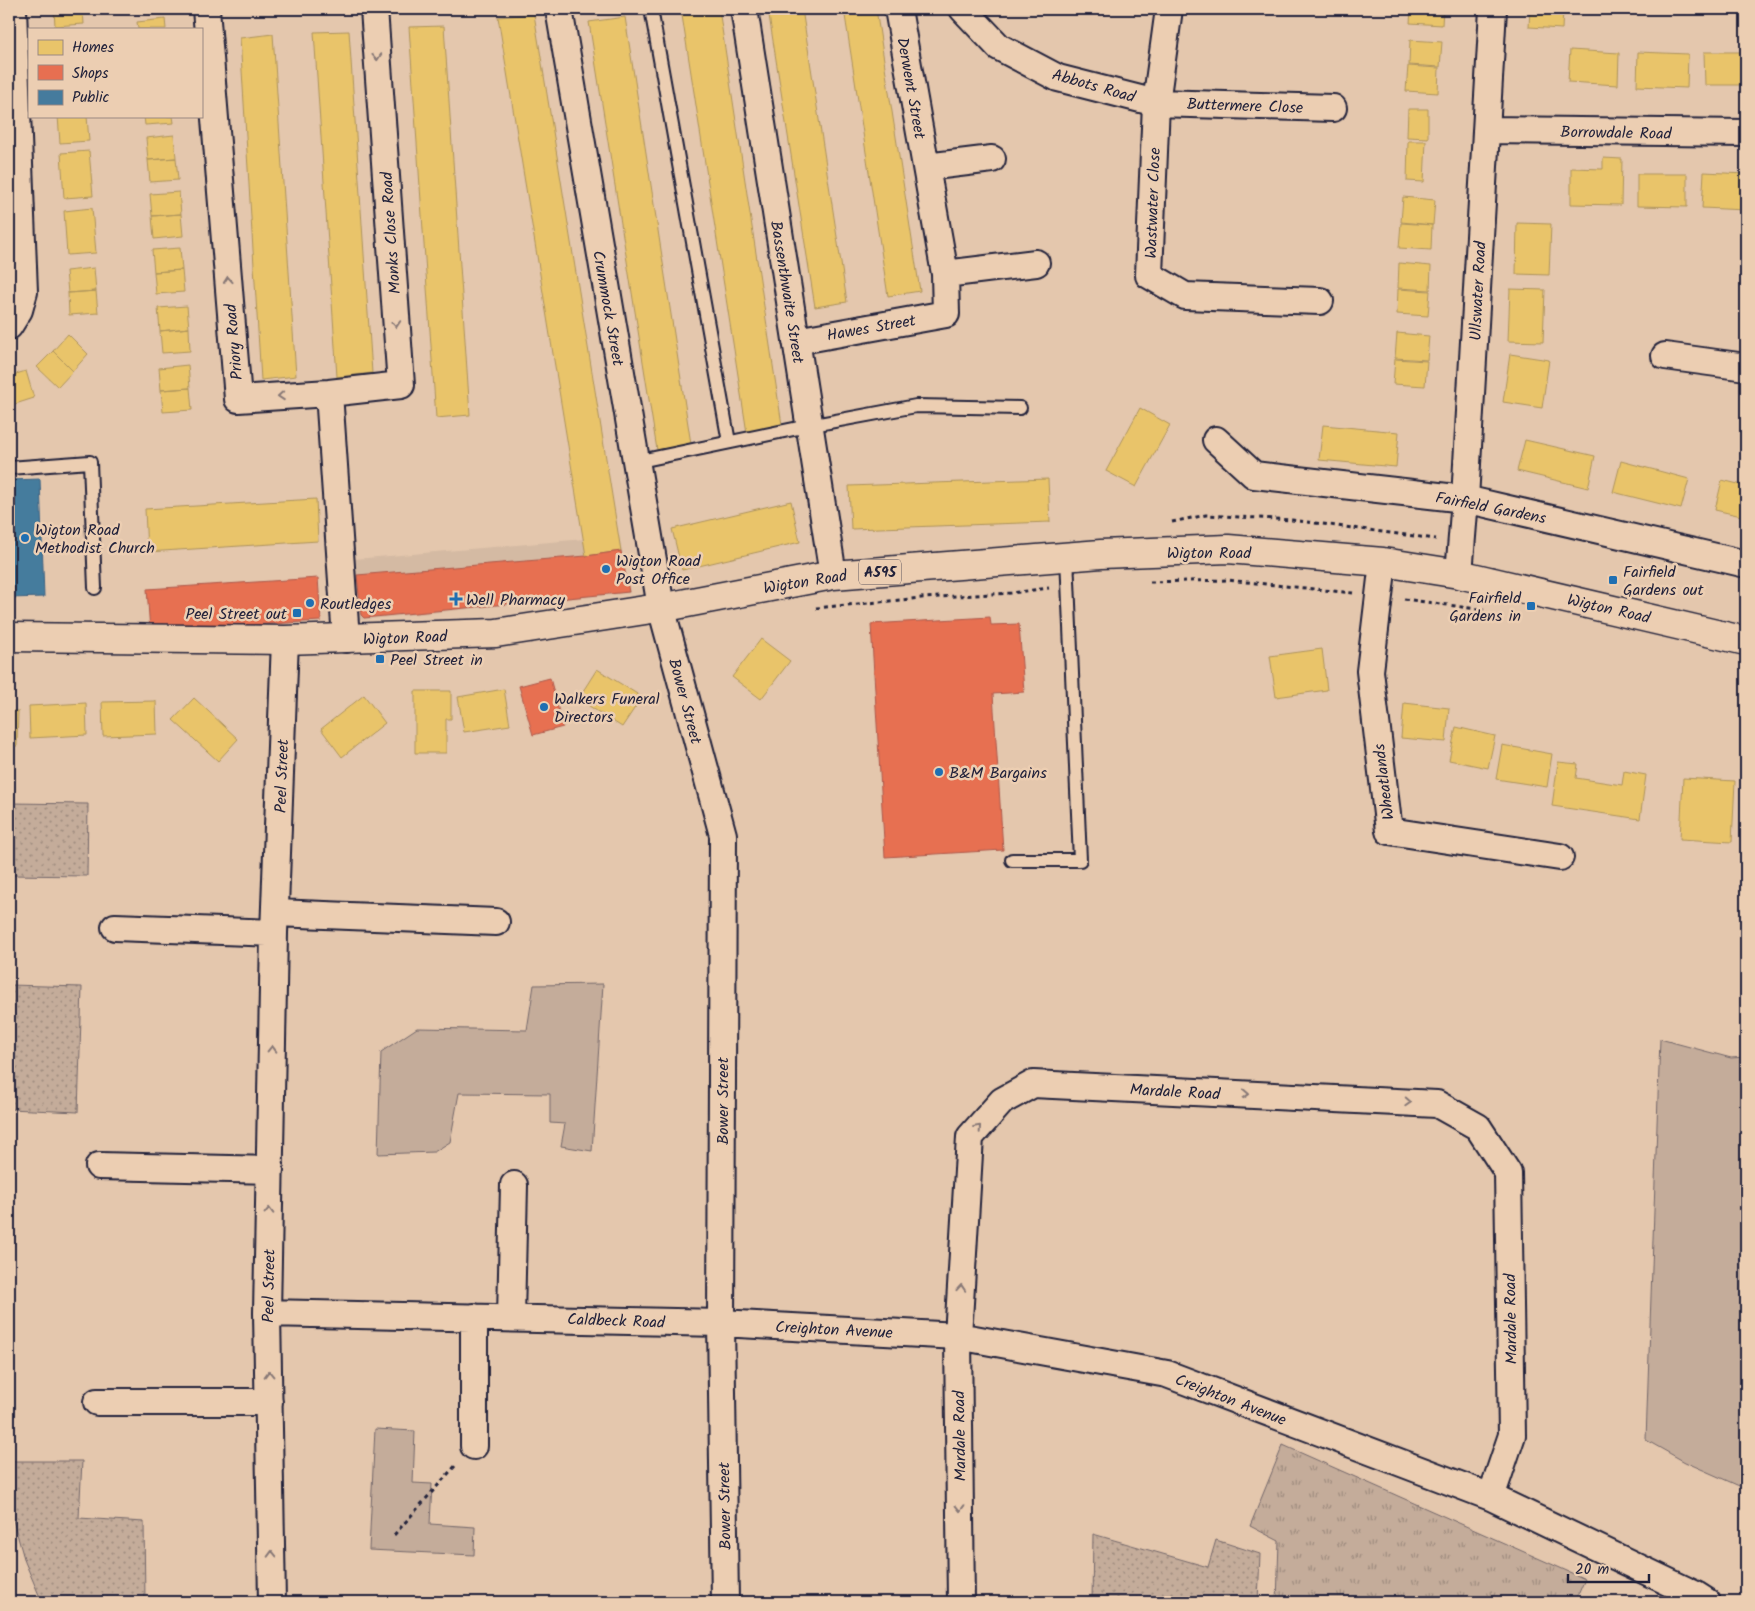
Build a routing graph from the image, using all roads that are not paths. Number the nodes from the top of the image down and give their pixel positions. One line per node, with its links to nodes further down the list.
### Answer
1 (14, 9): 21 (street)
2 (206, 9): 25 (street, Priory Road, one-way to 2)
3 (374, 9): 25 (street, Monks Close Road, one-way to 25)
4 (559, 9): 30 (street, Crummock Street)
5 (651, 9): 29 (lane)
6 (744, 9): 22 (street, Bassenthwaite Street)
7 (898, 9): 16 (street, Derwent Street)
8 (964, 9): 11 (street, Abbots Road)
9 (1169, 9): 11 (street)
10 (1493, 9): 13 (street, Ullswater Road)
11 (1156, 103): 12 (street, Buttermere Close); 19 (street, Wastwater Close)
12 (1333, 108)
13 (1486, 130): 14 (street, Borrowdale Road); 32 (street, Ullswater Road)
14 (1746, 133)
15 (992, 159): 16 (street)
16 (926, 167): 18 (street, Derwent Street)
17 (1036, 263): 18 (street)
18 (945, 274): 20 (street, Derwent Street)
19 (1320, 301)
20 (946, 314): 22 (street, Hawes Street)
21 (9, 326)
22 (796, 341): 27 (street, Bassenthwaite Street)
23 (1665, 356): 24 (street)
24 (1746, 367)
25 (330, 393): 41 (street)
26 (1020, 408): 27 (lane)
27 (808, 426): 29 (lane); 37 (street, Bassenthwaite Street)
28 (1216, 440): 32 (street, Fairfield Gardens)
29 (729, 442): 30 (lane)
30 (635, 462): 39 (street, Crummock Street)
31 (9, 468): 38 (lane)
32 (1465, 499): 35 (street, Fairfield Gardens); 36 (street, Ullswater Road)
33 (1067, 556): 34 (main road, Wigton Road / A595); 37 (main road, Wigton Road / A595); 45 (lane)
34 (1383, 562): 36 (main road, Wigton Road / A595); 44 (street, Wheatlands)
35 (1746, 564)
36 (1458, 574): 43 (main road, Wigton Road / A595)
37 (833, 575): 39 (main road, Wigton Road / A595)
38 (95, 588)
39 (661, 608): 41 (main road, Wigton Road / A595); 55 (street, Bower Street)
40 (9, 637): 42 (main road, Wigton Road / A595)
41 (346, 639): 42 (main road, Wigton Road / A595)
42 (285, 640): 47 (street, Peel Street)
43 (1746, 640)
44 (1560, 857)
45 (1012, 860)
46 (496, 922): 47 (street)
47 (275, 923): 48 (street); 50 (street, Peel Street, one-way to 47)
48 (115, 927)
49 (99, 1166): 50 (street)
50 (270, 1170): 52 (street, Peel Street, one-way to 50)
51 (514, 1185): 54 (street)
52 (267, 1313): 53 (street, Caldbeck Road); 58 (street, Peel Street, one-way to 52)
53 (474, 1316): 54 (street, Caldbeck Road); 59 (street)
54 (511, 1317): 55 (street, Caldbeck Road)
55 (721, 1323): 56 (street, Creighton Avenue); 62 (street, Bower Street)
56 (958, 1336): 60 (street, Creighton Avenue); 60 (street, Mardale Road, one-way to 60); 63 (street, Mardale Road, one-way to 63)
57 (97, 1402): 58 (street)
58 (269, 1402): 61 (street, Peel Street, one-way to 58)
59 (474, 1446)
60 (1491, 1496): 64 (street, Creighton Avenue)
61 (272, 1602)
62 (725, 1602)
63 (961, 1602)
64 (1707, 1602)

